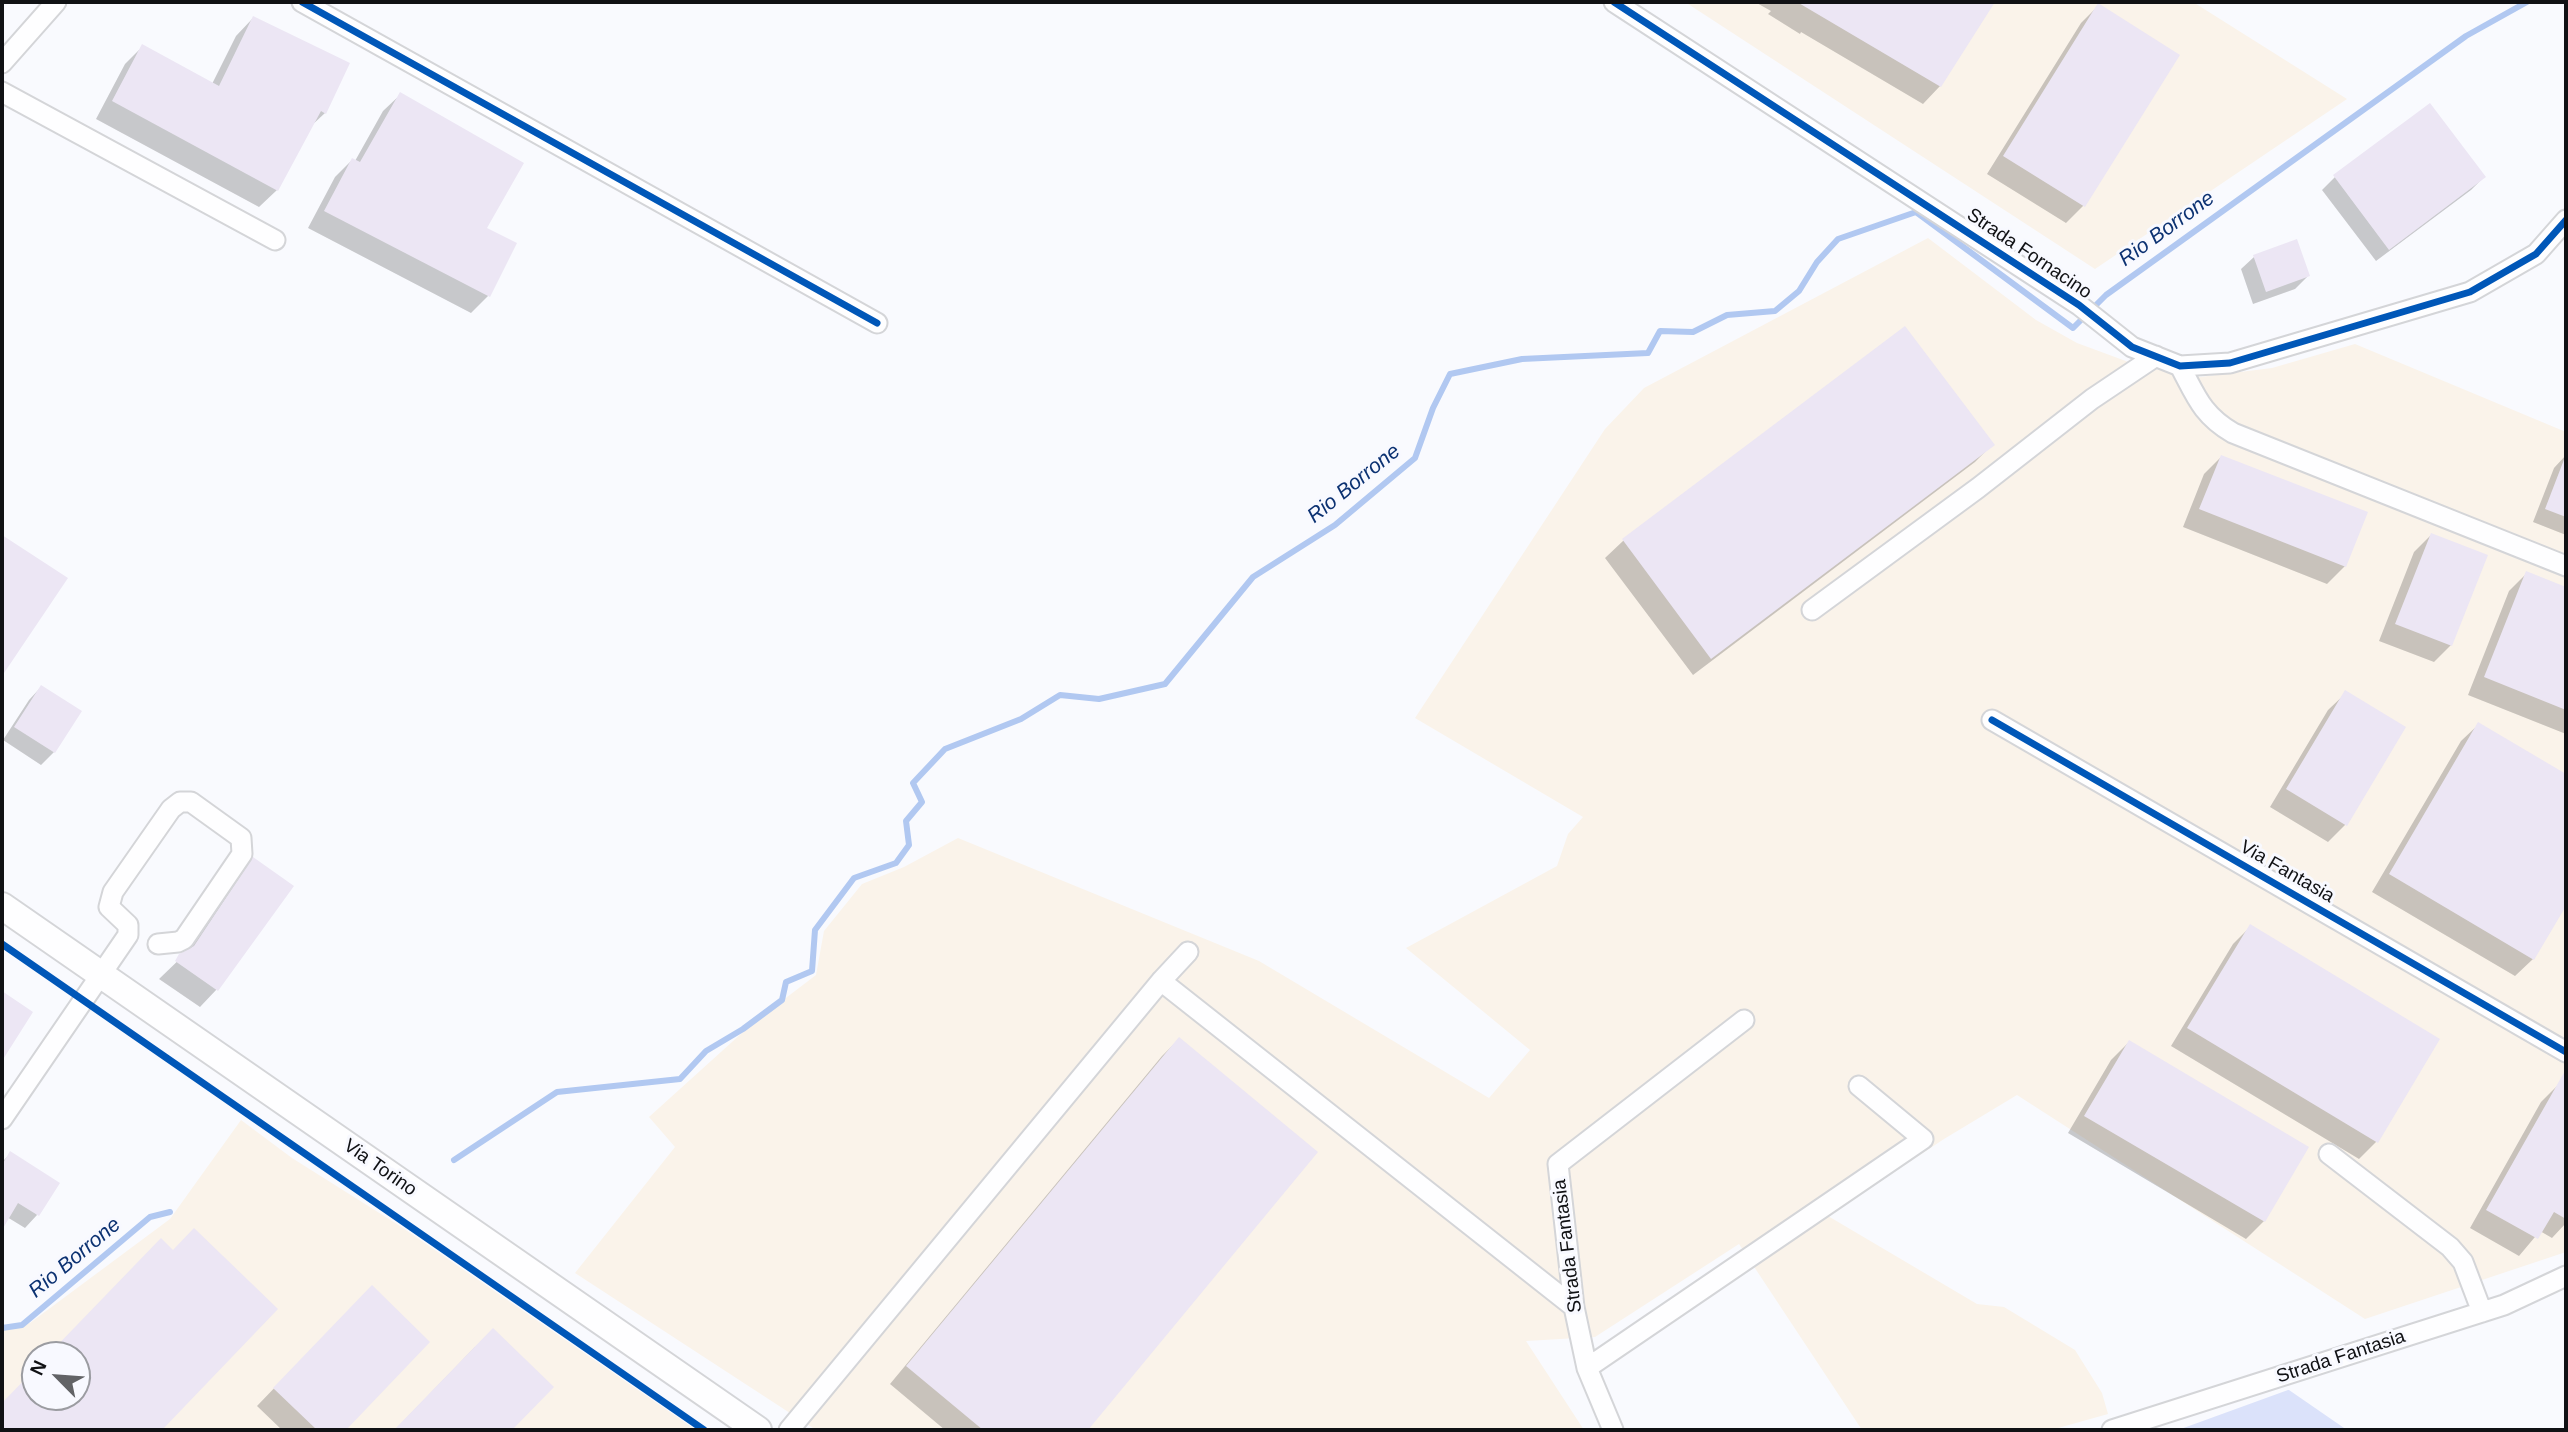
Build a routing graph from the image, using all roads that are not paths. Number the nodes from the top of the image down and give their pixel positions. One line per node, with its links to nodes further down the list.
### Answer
1 (56, 2): 4 (street)
2 (302, 2): 8 (street)
3 (1614, 2): 9 (street, Strada Fornacino)
4 (2, 63)
5 (2, 92): 7 (street)
6 (2566, 220): 10 (street, Strada Fornacino)
7 (275, 240)
8 (877, 323)
9 (2156, 356): 10 (street, Strada Fornacino); 12 (street)
10 (2180, 366): 11 (street)
11 (2566, 566)
12 (1812, 610)
13 (1992, 720): 20 (street, Via Fantasia)
14 (2, 906): 17 (main road, Via Torino)
15 (158, 944): 17 (street)
16 (1188, 952): 18 (street)
17 (100, 974): 22 (street); 28 (main road, Via Torino)
18 (1161, 981): 25 (street); 29 (street)
19 (1744, 1020): 25 (street, Strada Fantasia)
20 (2566, 1052)
21 (1859, 1086): 27 (street)
22 (2, 1119)
23 (2329, 1154): 26 (street)
24 (2566, 1276): 26 (street, Strada Fantasia)
25 (1574, 1307): 27 (street, Strada Fantasia)
26 (2482, 1312): 31 (street, Strada Fantasia)
27 (1587, 1367): 30 (street, Strada Fantasia)
28 (753, 1429)
29 (789, 1430)
30 (1613, 1430)
31 (2112, 1430)

